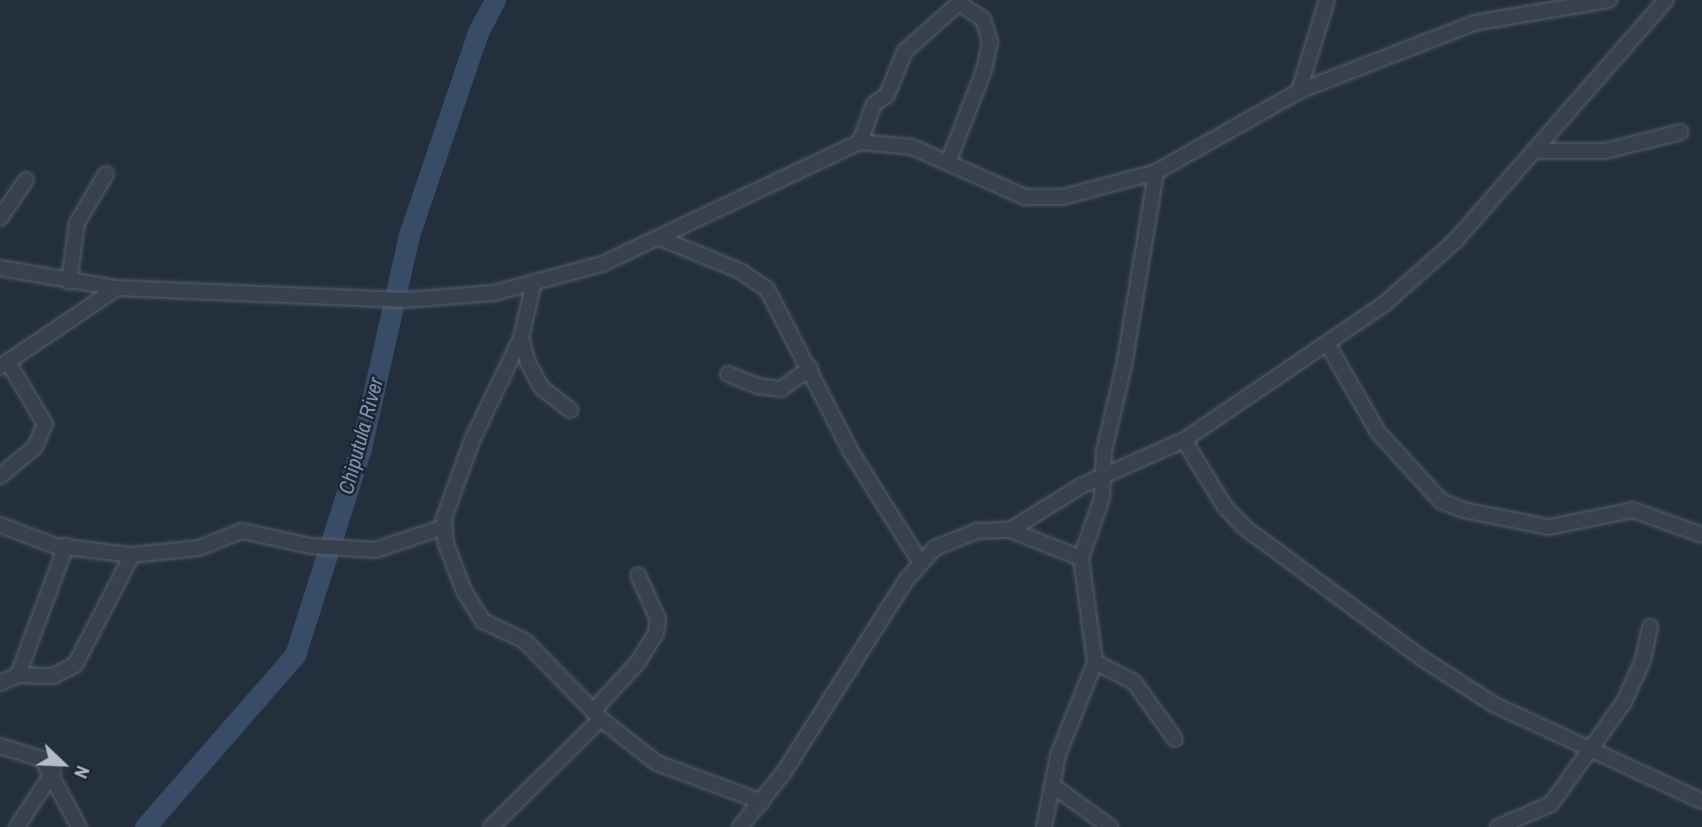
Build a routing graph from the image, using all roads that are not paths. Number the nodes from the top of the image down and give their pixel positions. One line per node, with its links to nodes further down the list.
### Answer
1 (1328, 0): 5 (street)
2 (1609, 0): 5 (street)
3 (1666, 0): 8 (street)
4 (958, 1): 7 (street); 9 (street)
5 (1299, 91): 10 (street)
6 (1681, 132): 8 (street)
7 (860, 142): 9 (street); 16 (street)
8 (1534, 151): 22 (street)
9 (948, 163): 10 (street)
10 (1156, 172): 29 (street)
11 (106, 174): 18 (street)
12 (26, 180): 14 (street)
13 (0, 190): 14 (street)
14 (12, 200): 15 (street)
15 (0, 218)
16 (660, 238): 19 (street); 24 (street)
17 (0, 268): 18 (street)
18 (69, 282): 20 (street)
19 (534, 286): 20 (street); 21 (street)
20 (117, 288): 23 (street)
21 (521, 338): 26 (street); 31 (street)
22 (1328, 345): 27 (street); 33 (street)
23 (2, 365): 28 (street)
24 (810, 368): 25 (street); 37 (street)
25 (728, 374)
26 (570, 410)
27 (1184, 440): 29 (street); 46 (street)
28 (0, 476)
29 (1102, 476): 32 (street); 36 (street)
30 (0, 525): 34 (street)
31 (444, 527): 35 (street); 43 (street)
32 (1010, 530): 36 (street); 37 (street)
33 (1702, 536)
34 (66, 547): 35 (street); 41 (street)
35 (132, 555): 41 (street)
36 (1081, 558): 40 (street)
37 (921, 563): 49 (street)
38 (638, 575): 43 (street)
39 (1650, 627): 46 (street)
40 (1095, 662): 44 (street); 48 (street)
41 (18, 675): 42 (street)
42 (0, 683)
43 (597, 715): 49 (street); 53 (street)
44 (1175, 739)
45 (0, 746): 47 (street)
46 (1591, 748): 50 (street); 57 (street)
47 (53, 772): 51 (street); 52 (street)
48 (1052, 785): 55 (street); 56 (street)
49 (762, 802): 54 (street)
50 (1702, 802)
51 (18, 827)
52 (79, 827)
53 (491, 827)
54 (740, 827)
55 (1044, 827)
56 (1110, 827)
57 (1498, 827)

